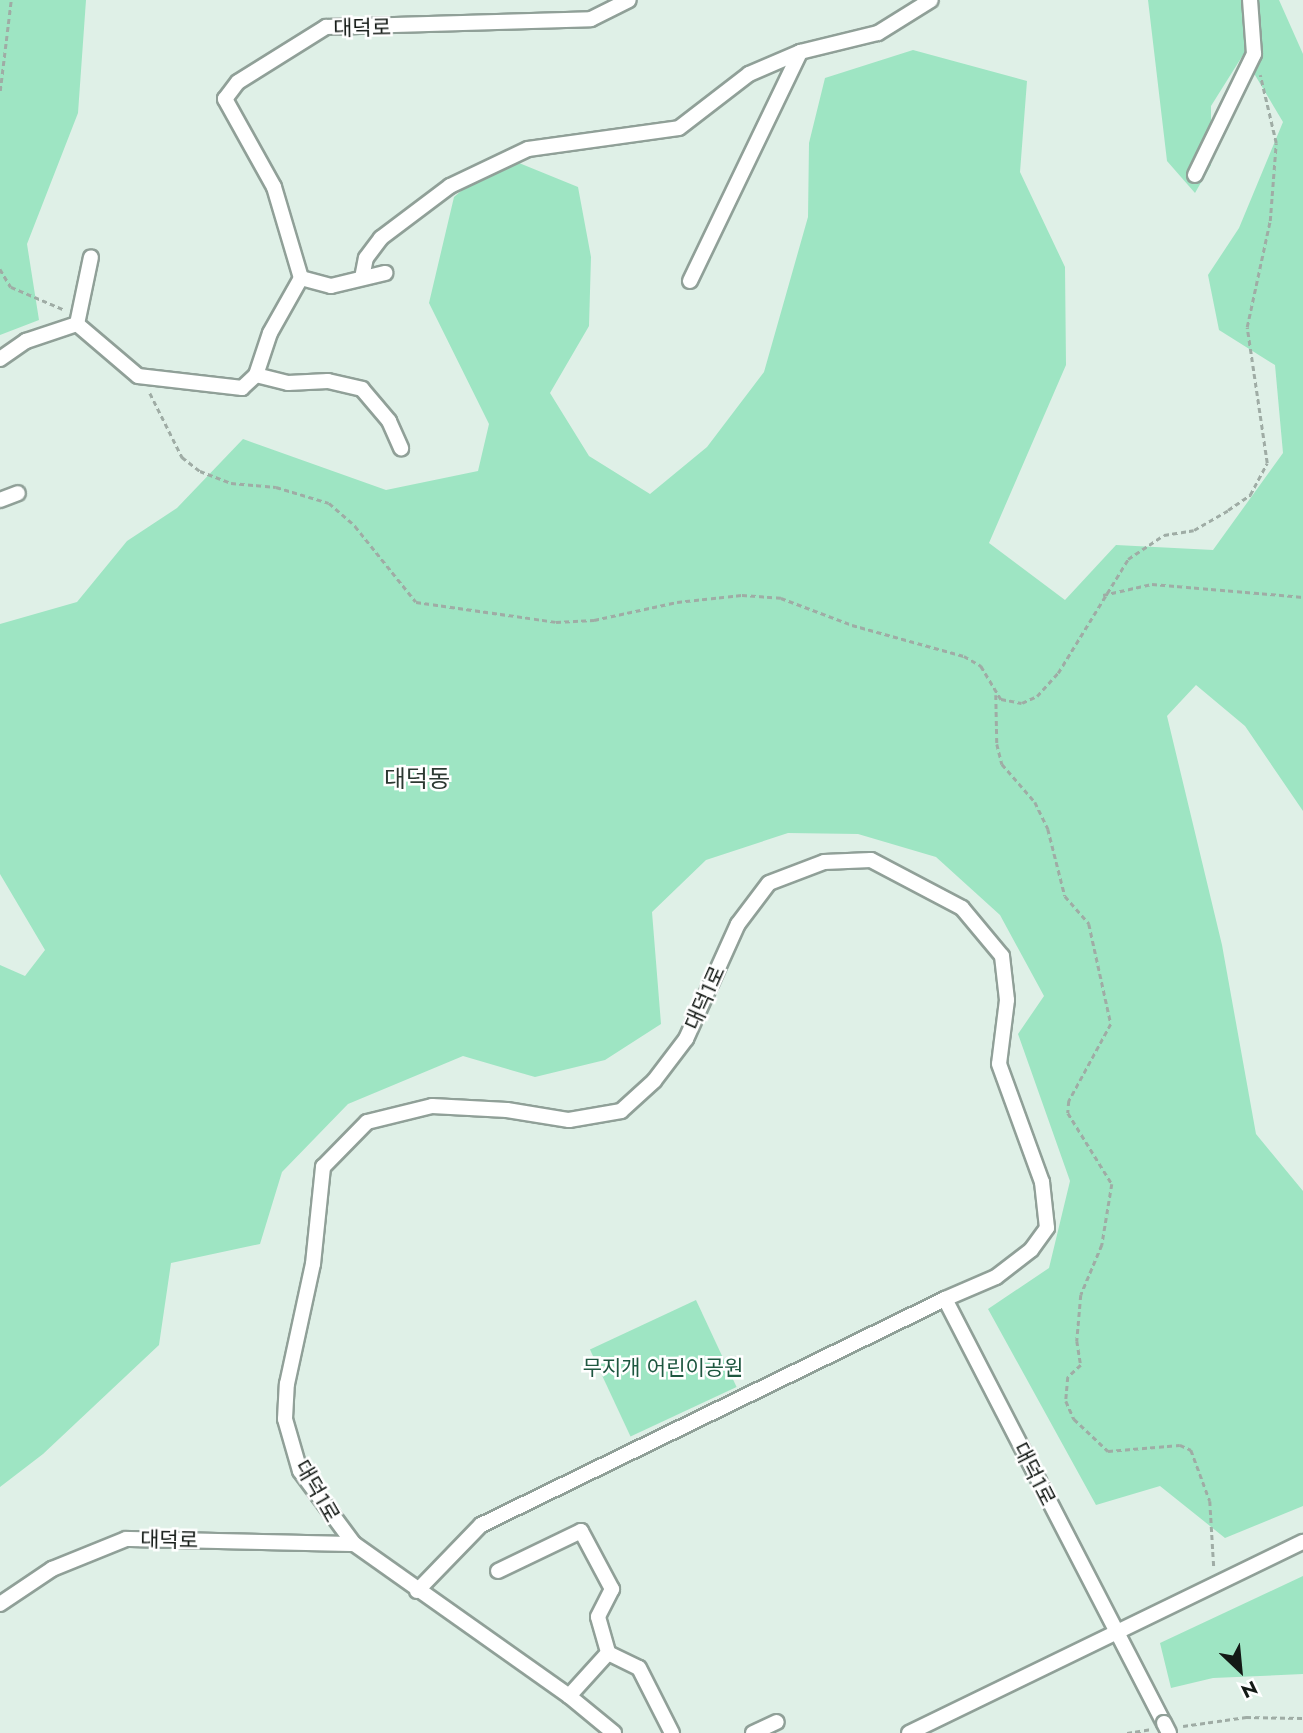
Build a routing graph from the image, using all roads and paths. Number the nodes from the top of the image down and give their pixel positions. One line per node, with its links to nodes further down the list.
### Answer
1 (11, 0): 7 (path)
2 (629, 0): 12 (street, 대덕로)
3 (931, 0): 5 (street)
4 (1250, 0): 8 (street)
5 (800, 52): 13 (street); 14 (street)
6 (1259, 71): 22 (path)
7 (0, 91)
8 (1195, 175)
9 (91, 257): 15 (street)
10 (0, 269): 15 (path)
11 (385, 273): 13 (street)
12 (301, 278): 13 (street); 17 (street)
13 (362, 278)
14 (690, 281)
15 (78, 320): 16 (street); 18 (street)
16 (0, 359)
17 (256, 375): 18 (street); 19 (street)
18 (138, 376): 24 (path)
19 (401, 448)
20 (18, 493): 21 (street)
21 (0, 500)
22 (1103, 595): 23 (path); 24 (path)
23 (1303, 597)
24 (996, 694): 29 (path)
25 (945, 1299): 27 (street, 대덕1로); 30 (street); 32 (street, 대덕1로)
26 (1303, 1542): 29 (street)
27 (354, 1544): 30 (street, 대덕1로); 31 (street, 대덕로)
28 (498, 1571): 33 (street)
29 (1218, 1582): 32 (street)
30 (417, 1591): 34 (street, 대덕1로)
31 (0, 1604)
32 (1114, 1632): 37 (street, 대덕1로); 41 (street)
33 (608, 1653): 34 (street); 39 (street)
34 (569, 1696): 38 (street, 대덕1로)
35 (1303, 1718): 37 (path)
36 (777, 1722): 40 (street)
37 (1169, 1727): 42 (path)
38 (614, 1733)
39 (672, 1733)
40 (753, 1733)
41 (909, 1733)
42 (1128, 1733)

